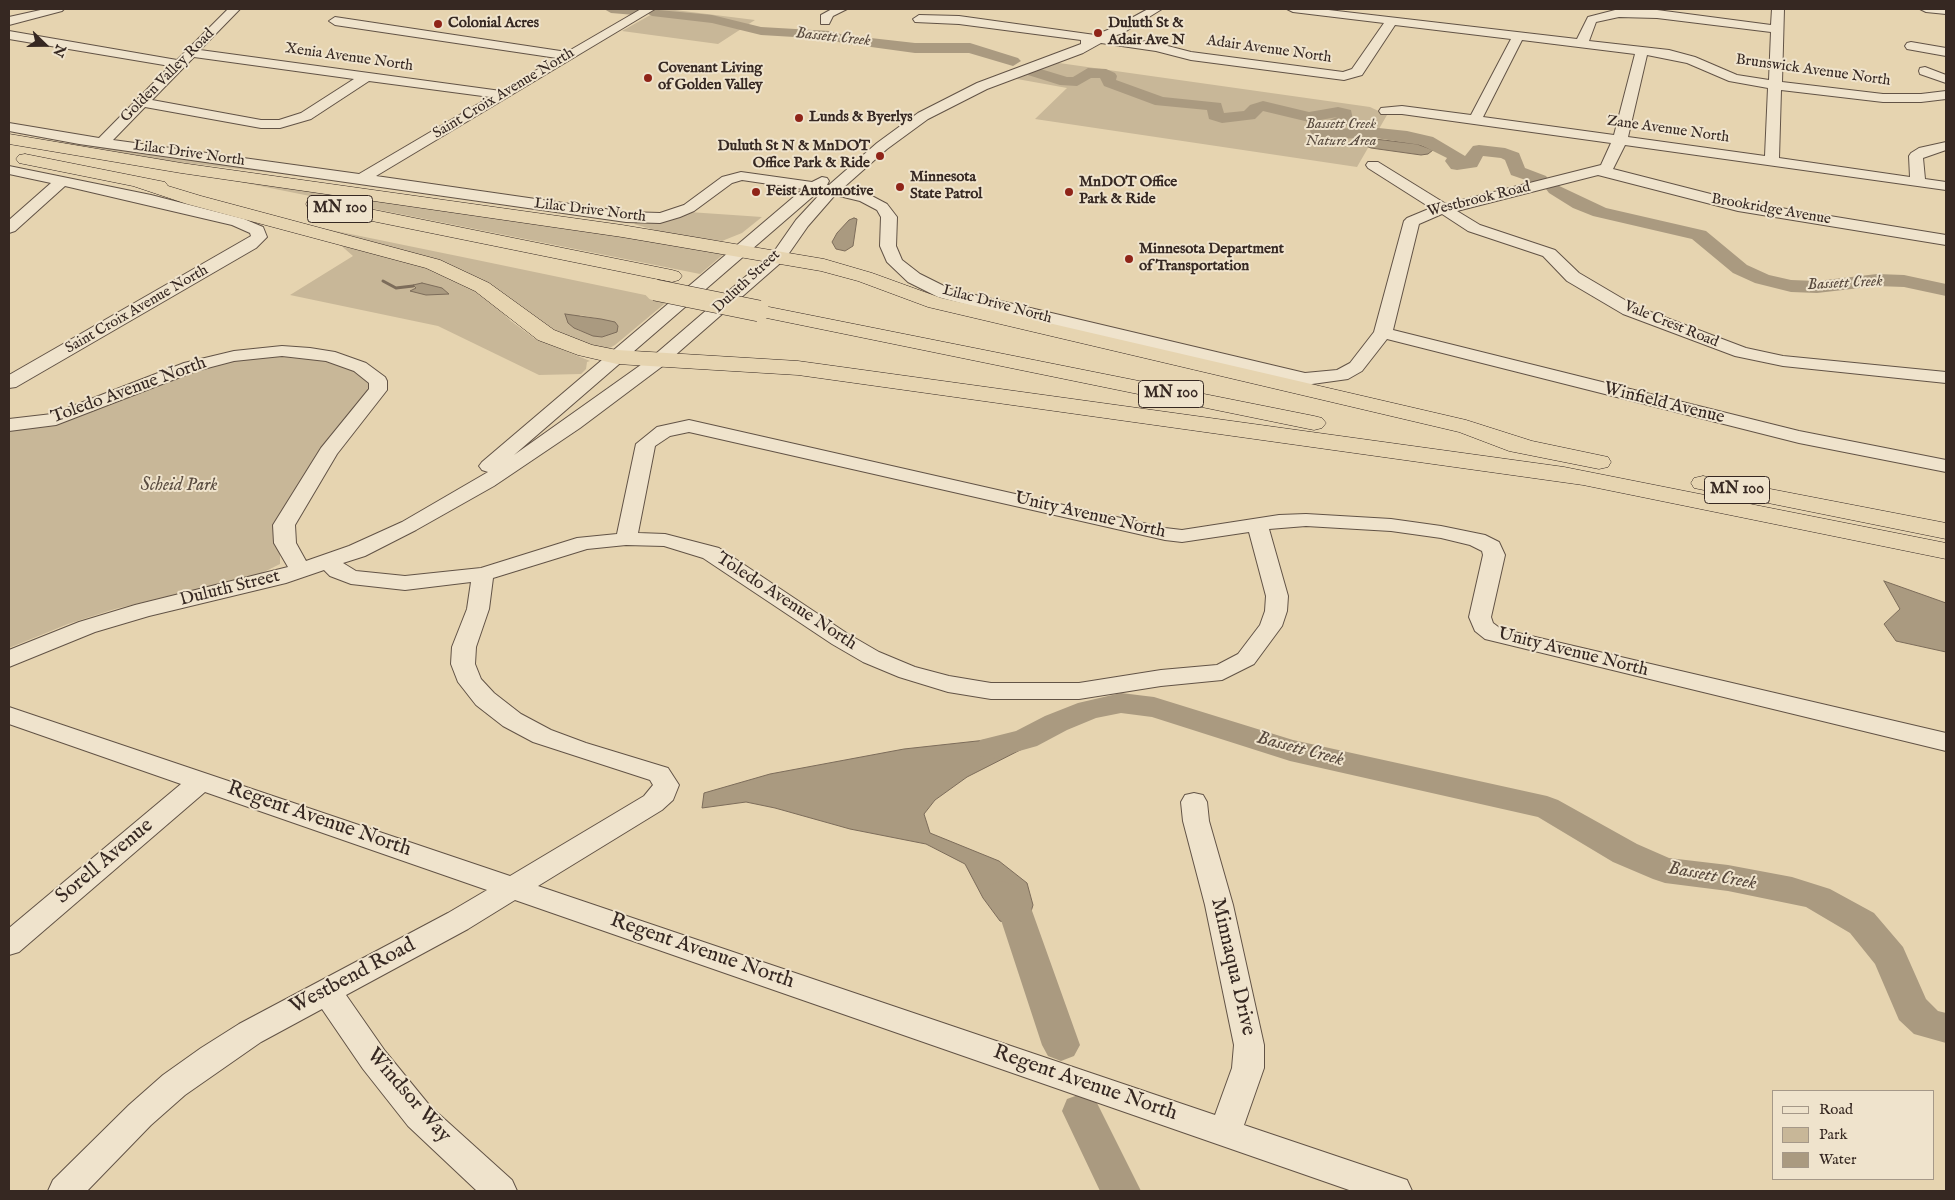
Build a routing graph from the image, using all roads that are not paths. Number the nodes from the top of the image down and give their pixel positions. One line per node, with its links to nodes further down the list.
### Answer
1 (58, 9): 13 (street)
2 (234, 9): 25 (street, Golden Valley Road)
3 (648, 9): 26 (street, Saint Croix Avenue North)
4 (841, 9): 15 (street)
5 (974, 9): 12 (street)
6 (1156, 9): 20 (street, Duluth Street)
7 (1293, 9): 16 (street, Brunswick Avenue North)
8 (1778, 9): 17 (street)
9 (1926, 9): 10 (street)
10 (1946, 11)
11 (918, 19): 12 (street, Adair Avenue North)
12 (959, 20): 20 (street, Adair Avenue North)
13 (9, 21)
14 (335, 21): 26 (street)
15 (825, 21)
16 (1392, 21): 19 (street, Brunswick Avenue North); 20 (street, Adair Avenue North)
17 (1777, 29): 21 (street); 31 (street)
18 (9, 35): 27 (street)
19 (1518, 36): 21 (street, Brunswick Avenue North); 36 (street)
20 (1100, 39): 52 (street, Duluth Street); 53 (street, Duluth Street)
21 (1582, 44): 23 (street, Brunswick Avenue North)
22 (1911, 46): 24 (street)
23 (1642, 51): 31 (street, Brunswick Avenue North); 39 (street)
24 (1946, 52)
25 (192, 53): 27 (street, Golden Valley Road); 29 (street, Xenia Avenue North)
26 (568, 56): 32 (street, Saint Croix Avenue North)
27 (180, 64): 34 (street, Golden Valley Road)
28 (1925, 71): 30 (street)
29 (366, 78): 32 (street, Xenia Avenue North); 34 (street)
30 (1946, 79)
31 (1775, 85): 33 (street, Brunswick Avenue North); 43 (street)
32 (501, 95): 47 (street, Saint Croix Avenue North)
33 (1946, 95)
34 (141, 102): 40 (street, Golden Valley Road)
35 (1386, 111): 36 (street, Zane Avenue North)
36 (1475, 120): 39 (street, Zane Avenue North)
37 (9, 127): 40 (street, Lilac Drive North)
38 (9, 140): 57 (highway); 59 (highway, MN 100)
39 (1620, 140): 43 (street, Zane Avenue North); 46 (street)
40 (102, 143): 47 (street, Lilac Drive North)
41 (1946, 146): 49 (street)
42 (9, 155): 50 (highway, MN 100)
43 (1772, 161): 49 (street, Zane Avenue North)
44 (1373, 166): 54 (street, Vale Crest Road)
45 (9, 170): 48 (street)
46 (1598, 170): 54 (street, Westbrook Road); 56 (street, Brookridge Avenue)
47 (359, 180): 52 (street, Lilac Drive North)
48 (62, 181): 55 (street); 65 (street, Saint Croix Avenue North)
49 (1918, 182): 51 (street, Zane Avenue North)
50 (140, 183): 59 (highway, MN 100, bridge); 61 (highway)
51 (1946, 186)
52 (815, 187): 53 (street, Lilac Drive North); 57 (street, Duluth Street)
53 (832, 190): 58 (street, Duluth Street); 64 (street, Lilac Drive North)
54 (1442, 209): 60 (street, Westbrook Road); 63 (street, Vale Crest Road)
55 (9, 228)
56 (1946, 240)
57 (741, 250): 58 (highway); 61 (street, Duluth Street)
58 (779, 256): 62 (street, Duluth Street); 67 (highway)
59 (767, 304): 67 (highway, MN 100); 69 (highway, MN 100)
60 (1383, 333): 64 (street, Westbrook Road); 68 (street, Winfield Avenue)
61 (617, 357): 62 (highway); 70 (street, Duluth Street)
62 (658, 362): 69 (highway); 70 (street, Duluth Street)
63 (1946, 378)
64 (1305, 379)
65 (9, 383)
66 (9, 425): 76 (street, Toledo Avenue North)
67 (1528, 448): 72 (highway, MN 100)
68 (1946, 466)
69 (1583, 478): 74 (highway, MN 100)
70 (445, 505): 75 (street, Duluth Street)
71 (1256, 524): 73 (street, Unity Avenue North); 73 (street, Toledo Avenue North); 80 (street, Unity Avenue North)
72 (1946, 531)
73 (626, 539): 77 (street, Toledo Avenue North)
74 (1946, 551)
75 (328, 561): 76 (street, Duluth Street); 77 (street, Toledo Avenue North)
76 (300, 570): 78 (street, Duluth Street)
77 (483, 574): 83 (street, Westbend Road)
78 (9, 659)
79 (9, 715): 81 (street, Regent Avenue North)
80 (1946, 742)
81 (202, 780): 83 (street, Regent Avenue North); 84 (street, Sorell Avenue)
82 (1194, 802): 86 (street, Minnaqua Drive)
83 (514, 887): 85 (street, Westbend Road); 86 (street, Regent Avenue North)
84 (9, 944)
85 (327, 992): 87 (street, Westbend Road); 88 (street, Windsor Way)
86 (1225, 1132): 89 (street, Regent Avenue North)
87 (65, 1191)
88 (500, 1191)
89 (1395, 1191)

